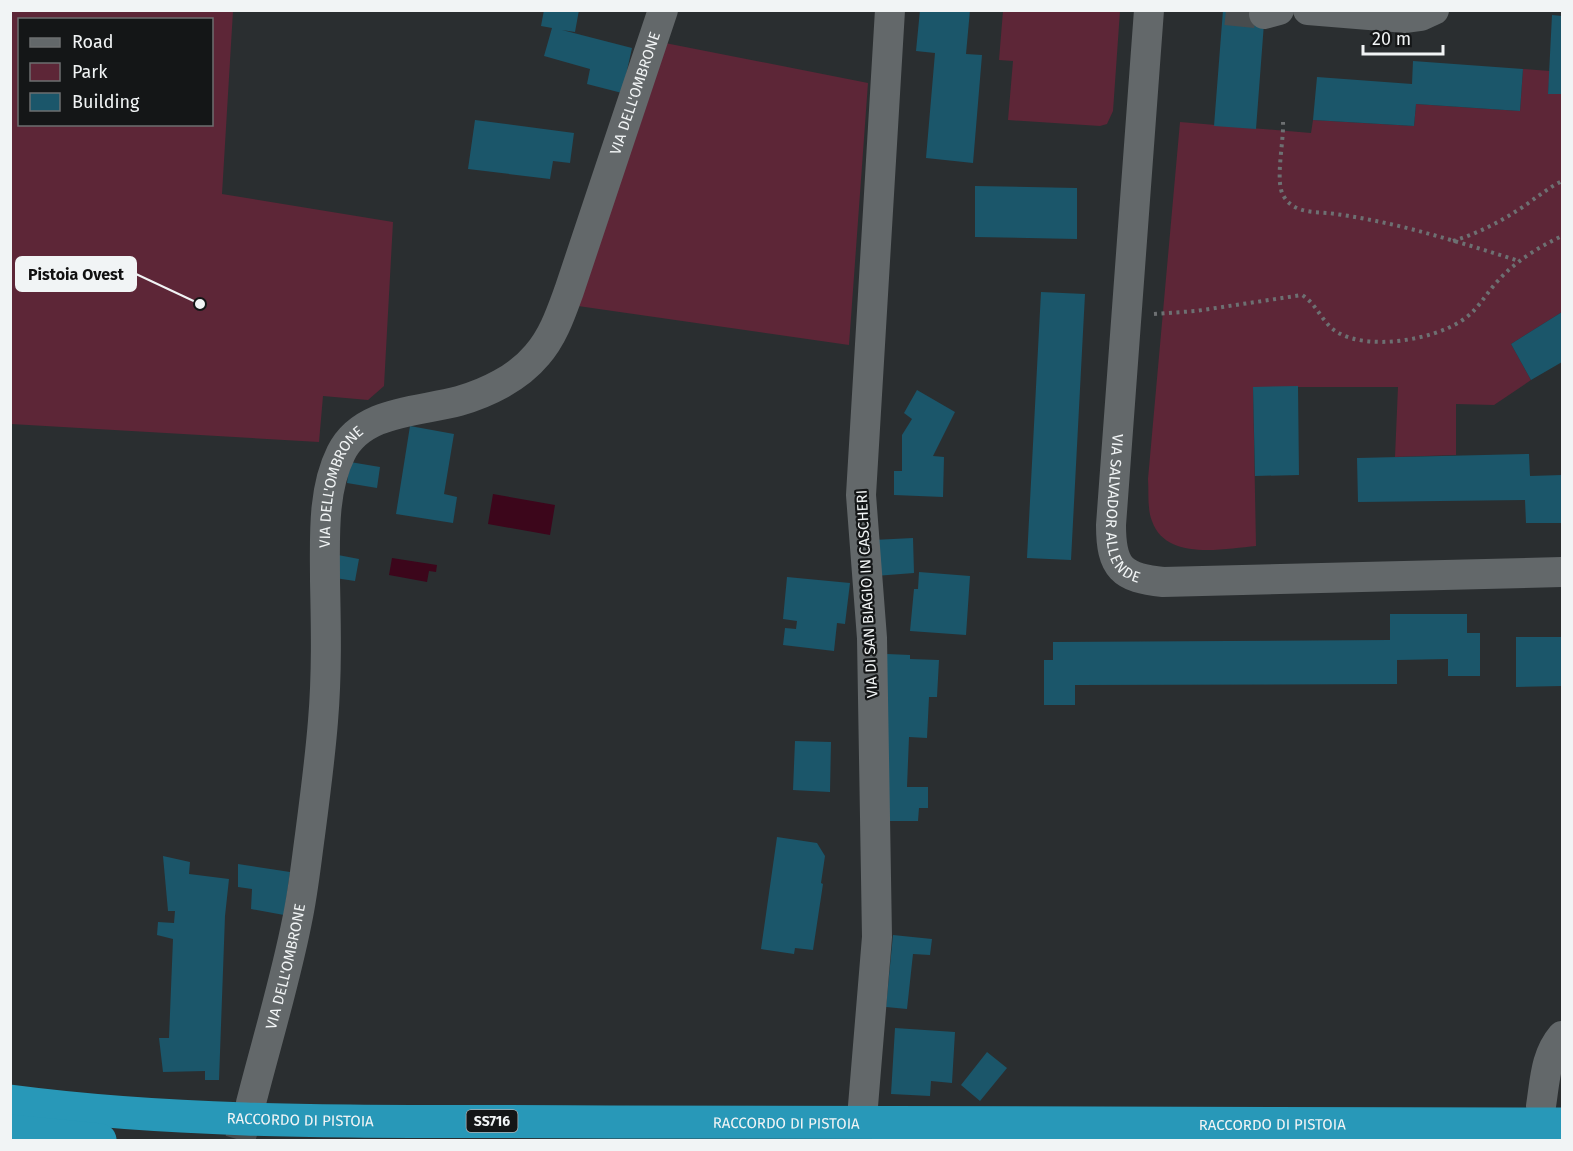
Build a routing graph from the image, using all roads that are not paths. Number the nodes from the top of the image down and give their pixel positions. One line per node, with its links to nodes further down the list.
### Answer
1 (663, 10): 9 (street, VIA DELL'OMBRONE)
2 (890, 10): 10 (street, VIA DI SAN BIAGIO IN CASCHERI)
3 (1149, 10): 6 (street, VIA SALVADOR ALLENDE)
4 (1308, 10): 5 (street)
5 (1434, 10)
6 (1563, 572)
7 (1563, 1036): 11 (street)
8 (10, 1101): 11 (highway, RACCORDO DI PISTOIA / SS716)
9 (250, 1103)
10 (863, 1106)
11 (1552, 1115)
12 (10, 1131): 13 (highway)
13 (100, 1140)

